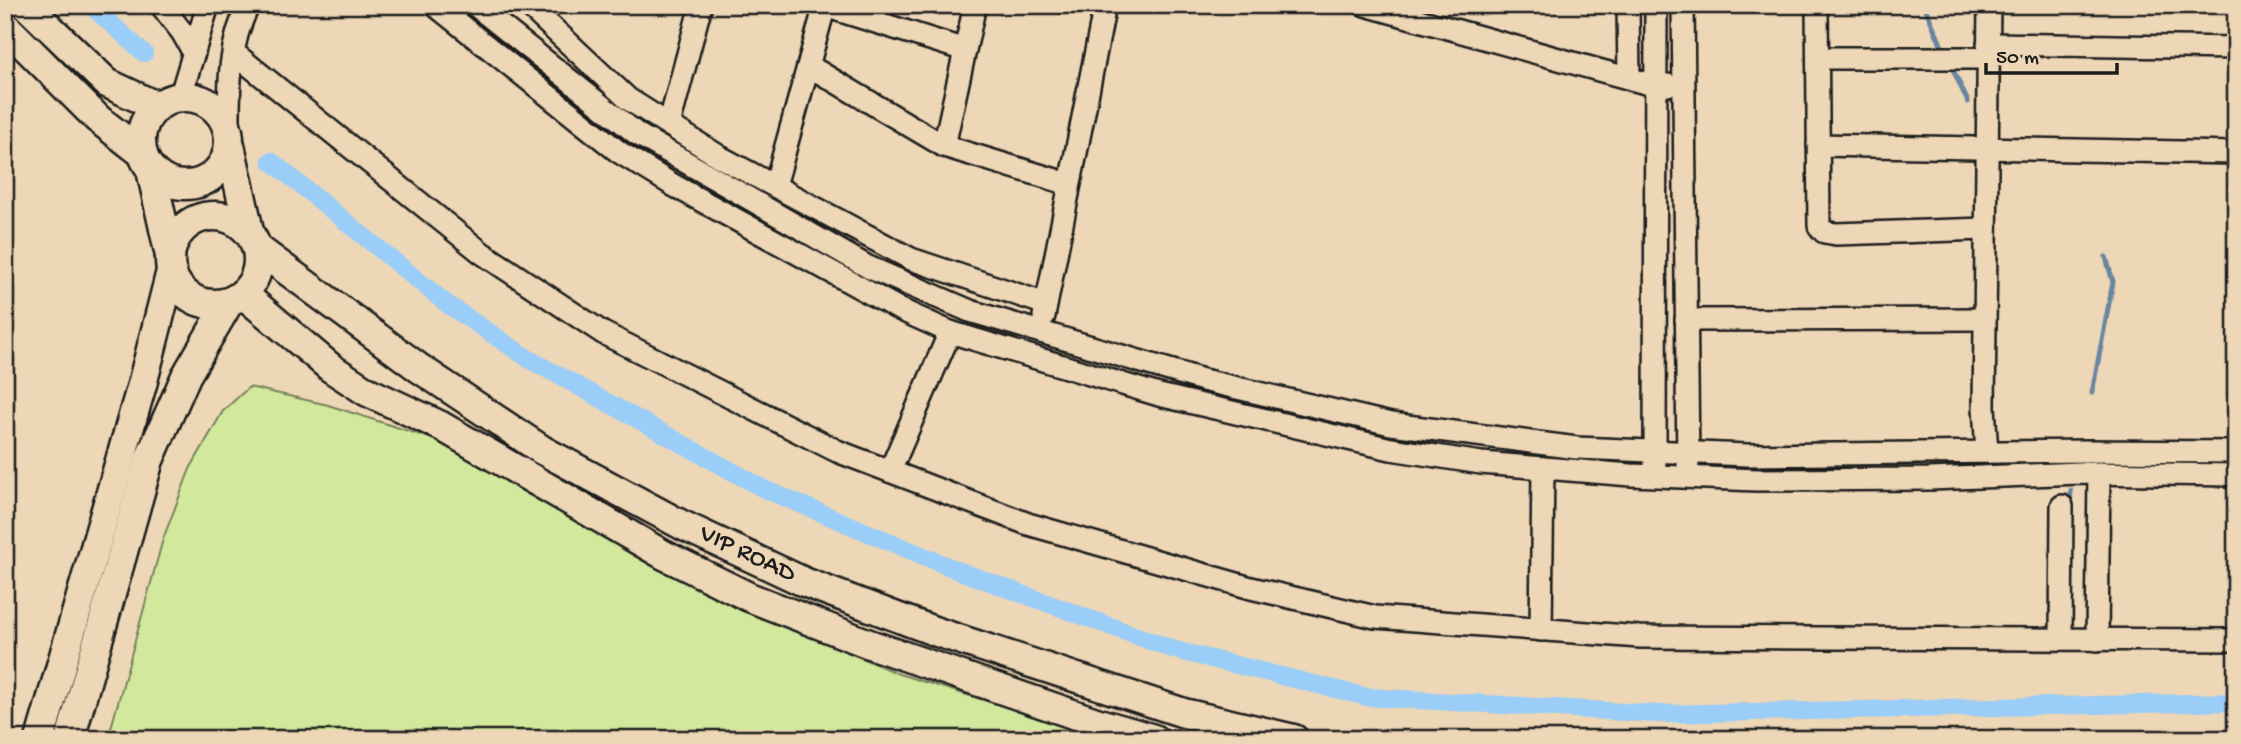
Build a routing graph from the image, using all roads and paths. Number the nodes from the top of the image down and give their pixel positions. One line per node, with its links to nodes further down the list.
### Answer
1 (26, 5): 29 (main road)
2 (161, 5): 22 (street)
3 (208, 5): 22 (street)
4 (249, 5): 23 (street)
5 (436, 5): 46 (street)
6 (475, 5): 47 (street)
7 (528, 5): 30 (street)
8 (701, 5): 30 (street)
9 (975, 5): 20 (street)
10 (1105, 5): 37 (street)
11 (1365, 5): 26 (street)
12 (1628, 5): 26 (street)
13 (1656, 5): 28 (street)
14 (1683, 5): 27 (street)
15 (1817, 5): 24 (street)
16 (1989, 5): 21 (street)
17 (825, 6): 20 (street); 25 (street)
18 (5, 26): 36 (main road)
19 (2236, 48): 21 (street)
20 (965, 50): 33 (street)
21 (1988, 51): 24 (street); 34 (street)
22 (194, 53): 29 (street)
23 (234, 53): 31 (street); 53 (street)
24 (1818, 58): 32 (street)
25 (809, 66): 33 (street); 38 (street)
26 (1629, 78): 28 (street)
27 (1684, 84): 28 (street); 45 (street)
28 (1656, 86): 48 (street)
29 (168, 102): 31 (main road); 36 (main road)
30 (669, 125): 38 (street)
31 (229, 138): 36 (main road); 40 (main road)
32 (1818, 145): 34 (street); 39 (street)
33 (944, 146): 37 (street)
34 (1987, 148): 35 (street); 39 (street)
35 (2236, 153)
36 (146, 161): 41 (main road)
37 (1069, 184): 43 (street)
38 (775, 186): 43 (street)
39 (1986, 229): 44 (street)
40 (253, 240): 41 (main road); 42 (main road); 66 (main road, VIP ROAD)
41 (171, 264): 42 (main road); 63 (main road)
42 (236, 298): 64 (main road); 65 (main road, VIP ROAD)
43 (1046, 304): 47 (street)
44 (1985, 319): 45 (street); 50 (street)
45 (1686, 320): 49 (street)
46 (950, 331): 52 (street); 53 (street)
47 (1042, 332): 48 (street)
48 (1655, 451): 49 (street); 56 (street)
49 (1688, 452): 50 (street); 57 (street)
50 (1987, 452): 51 (street)
51 (2236, 452)
52 (1543, 468): 56 (street); 59 (street)
53 (890, 471): 59 (street)
54 (2099, 473): 55 (street); 57 (street); 61 (street)
55 (2236, 475)
56 (1654, 476): 57 (street)
57 (1688, 477)
58 (2062, 506): 60 (street)
59 (1541, 630): 60 (street)
60 (2061, 639): 61 (street)
61 (2097, 640): 62 (street)
62 (2236, 640)
63 (40, 739)
64 (70, 739)
65 (1154, 739)
66 (1294, 739)

